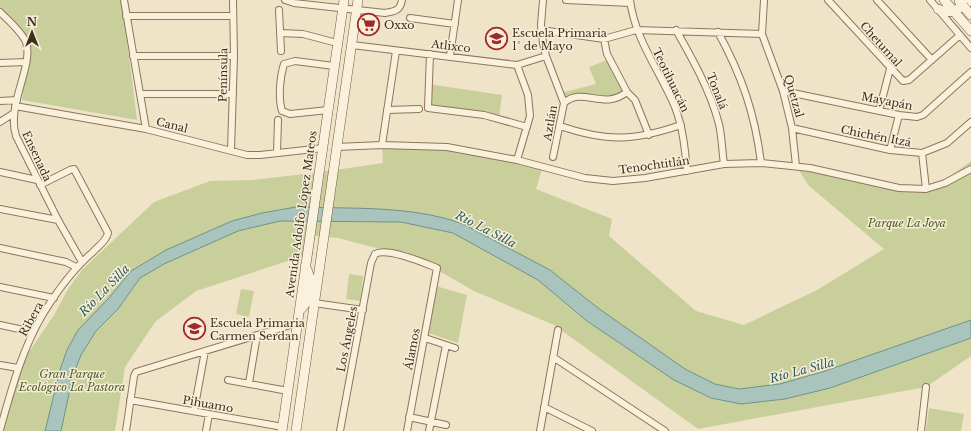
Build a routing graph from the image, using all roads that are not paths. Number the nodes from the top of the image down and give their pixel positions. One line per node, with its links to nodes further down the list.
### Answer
1 (124, 0): 24 (street)
2 (233, 0): 25 (street, Península)
3 (285, 0): 17 (street)
4 (358, 0): 20 (main road)
5 (402, 0): 20 (street)
6 (458, 0): 29 (street)
7 (543, 0): 30 (street, Aztlán)
8 (566, 0): 14 (street)
9 (764, 0): 36 (street)
10 (828, 0): 54 (street, Chetumal)
11 (878, 0): 49 (street)
12 (930, 0): 18 (street)
13 (944, 0): 21 (main road)
14 (588, 1): 16 (street)
15 (964, 1): 21 (main road); 23 (main road)
16 (630, 2): 31 (street, Teotihuacán)
17 (343, 5): 20 (street); 39 (main road, Avenida Adolfo López Mateos)
18 (938, 9): 21 (main road); 37 (street)
19 (279, 10): 35 (street)
20 (356, 10): 40 (main road)
21 (954, 11): 33 (main road)
22 (0, 12): 27 (street, Ensenada)
23 (971, 15)
24 (126, 16): 25 (street); 45 (street)
25 (233, 16): 46 (street, Península)
26 (410, 18): 29 (street)
27 (7, 19): 28 (street); 50 (street, Ensenada)
28 (0, 20)
29 (455, 24): 47 (street)
30 (541, 30): 38 (street); 48 (street, Aztlán)
31 (636, 30): 32 (street); 38 (street); 71 (street, Teotihuacán)
32 (676, 30): 34 (street); 87 (street, Tonalá)
33 (971, 30)
34 (718, 32): 36 (street); 86 (street)
35 (280, 33): 39 (street); 42 (street)
36 (762, 34): 56 (street, Quetzal)
37 (960, 35): 41 (street); 49 (street, Chetumal)
38 (604, 39): 57 (street)
39 (338, 43): 53 (main road, Avenida Adolfo López Mateos)
40 (352, 45): 43 (street, Atlixco); 78 (main road)
41 (971, 48)
42 (281, 51)
43 (396, 51): 44 (street, Atlixco); 65 (street)
44 (430, 54): 47 (street, Atlixco); 73 (street)
45 (133, 56): 46 (street); 58 (street)
46 (234, 56): 59 (street, Península)
47 (450, 56): 52 (street, Atlixco)
48 (546, 56): 52 (street, Atlixco); 61 (street, Aztlán)
49 (932, 60): 54 (street, Chetumal)
50 (26, 62): 51 (street); 62 (street, Ensenada)
51 (0, 63)
52 (517, 65): 73 (street)
53 (334, 66): 64 (main road, Avenida Adolfo López Mateos); 64 (street)
54 (890, 69): 66 (street)
55 (971, 72): 67 (street, Mayapán)
56 (783, 91): 66 (street, Mayapán); 74 (street, Quetzal)
57 (627, 92): 61 (street); 76 (street)
58 (140, 94): 59 (street); 75 (street)
59 (233, 94): 79 (street, Península)
60 (0, 101): 62 (street, Canal)
61 (564, 103): 72 (street, Aztlán)
62 (15, 106): 69 (street); 75 (street, Canal); 92 (street, Ensenada)
63 (419, 109): 65 (street)
64 (328, 110): 81 (main road, Avenida Adolfo López Mateos)
65 (387, 110): 77 (street)
66 (879, 110): 67 (street, Mayapán)
67 (899, 115): 80 (street)
68 (278, 120): 82 (street)
69 (0, 122)
70 (971, 122): 83 (street, Chichén Itzá)
71 (681, 125): 76 (street); 90 (street, Teotihuacán)
72 (560, 126): 76 (street); 84 (street, Aztlán)
73 (526, 128): 85 (street)
74 (792, 128): 80 (street, Chichén Itzá); 88 (street, Quetzal)
75 (146, 129): 79 (street, Canal)
76 (649, 135)
77 (382, 145): 78 (street, Tenochtitlán); 85 (street, Tenochtitlán)
78 (336, 147): 102 (main road)
79 (231, 150): 82 (street, Canal)
80 (890, 150): 83 (street, Chichén Itzá)
81 (322, 152): 82 (street, Canal); 104 (main road, Avenida Adolfo López Mateos)
82 (277, 153)
83 (922, 153): 93 (street)
84 (553, 157)
85 (517, 160): 90 (street, Tenochtitlán)
86 (761, 163): 87 (street, Tenochtitlán); 88 (street, Tenochtitlán)
87 (724, 164): 90 (street, Tenochtitlán)
88 (796, 166): 93 (street, Tenochtitlán)
89 (971, 169): 93 (street, Tenochtitlán)
90 (687, 171)
91 (0, 172): 92 (street)
92 (38, 183): 95 (street, Ensenada); 98 (street, Ribera)
93 (926, 189)
94 (0, 209): 95 (street)
95 (58, 220): 98 (street, Ensenada)
96 (0, 248): 99 (street)
97 (378, 252): 103 (street, Los Ángeles); 109 (street, Álamos)
98 (82, 262): 99 (street, Ribera)
99 (76, 267): 101 (street, Ribera)
100 (0, 287): 101 (street)
101 (54, 298): 107 (street, Ribera)
102 (314, 303): 103 (street); 133 (main road)
103 (363, 310): 134 (street, Los Ángeles)
104 (297, 323): 108 (street); 119 (main road, Avenida Adolfo López Mateos)
105 (0, 325): 107 (street)
106 (558, 330): 113 (street)
107 (33, 332): 115 (street, Ribera)
108 (257, 335): 112 (street); 117 (street)
109 (425, 338): 110 (street); 126 (street, Álamos)
110 (446, 345): 111 (street); 127 (street)
111 (455, 348)
112 (205, 351): 120 (street); 124 (street)
113 (553, 357): 123 (street); 139 (street)
114 (0, 365): 115 (street)
115 (18, 368): 122 (street, Ribera)
116 (228, 380): 117 (street)
117 (249, 383): 119 (street)
118 (926, 387): 140 (street)
119 (288, 391): 129 (main road, Avenida Adolfo López Mateos)
120 (130, 400): 124 (street, Pihuamo); 131 (street)
121 (0, 402): 122 (street)
122 (7, 404): 130 (street, Ribera)
123 (544, 407): 137 (street); 138 (street)
124 (194, 411): 125 (street, Pihuamo)
125 (209, 414): 129 (street, Pihuamo); 132 (street)
126 (409, 417): 127 (street); 135 (street, Álamos)
127 (431, 422): 128 (street); 136 (street)
128 (446, 425)
129 (282, 429)
130 (0, 430)
131 (126, 431)
132 (206, 431)
133 (296, 431)
134 (340, 431)
135 (406, 431)
136 (429, 431)
137 (540, 431)
138 (592, 431)
139 (665, 431)
140 (921, 431)

